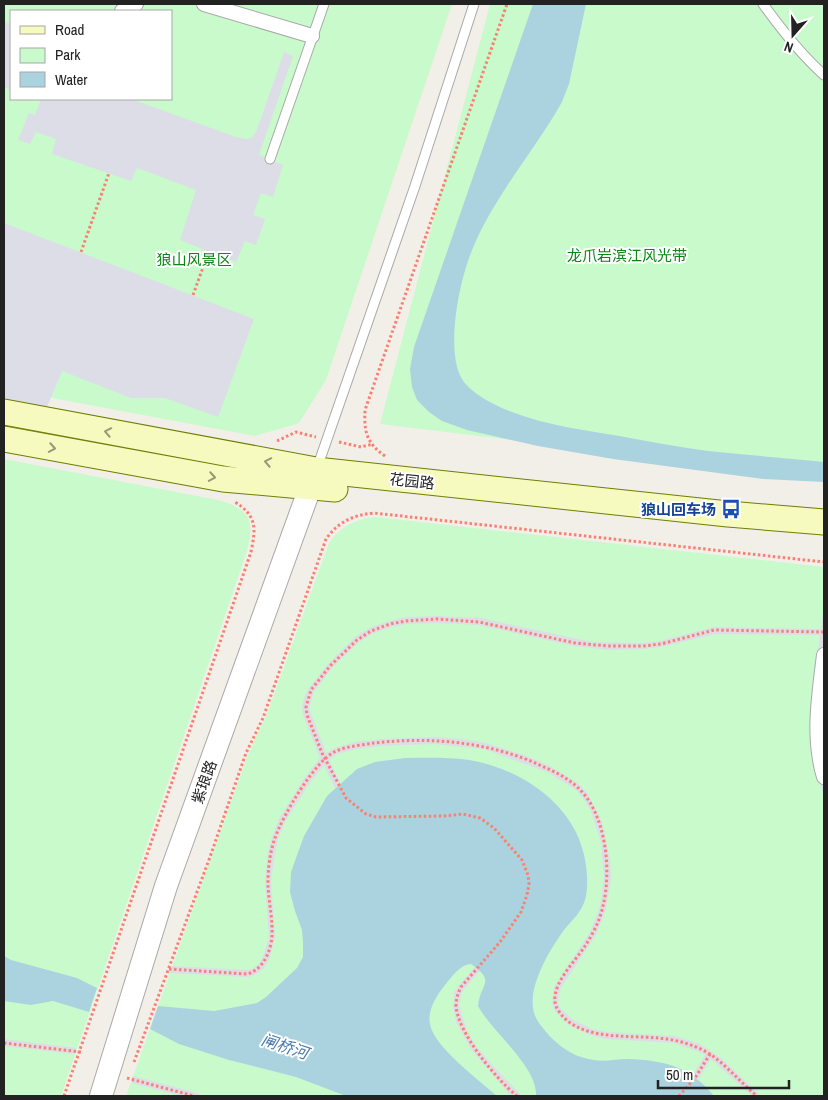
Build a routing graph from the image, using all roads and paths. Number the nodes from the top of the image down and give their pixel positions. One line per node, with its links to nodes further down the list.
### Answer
1 (136, 4): 7 (street)
2 (204, 4): 8 (street)
3 (324, 4): 8 (lane)
4 (474, 4): 17 (lane)
5 (507, 4): 19 (path)
6 (763, 4): 9 (lane)
7 (124, 10)
8 (312, 36): 10 (lane)
9 (824, 75)
10 (270, 160)
11 (109, 174): 12 (path)
12 (81, 252)
13 (209, 252): 14 (path)
14 (193, 295)
15 (4, 412): 21 (main road, 花园路, one-way to 15)
16 (4, 439): 21 (main road, 花园路, one-way to 21)
17 (327, 439): 18 (path); 19 (path); 21 (lane)
18 (274, 442)
19 (373, 444): 20 (path)
20 (394, 460)
21 (314, 478): 23 (main road, 花园路); 24 (main road, 花园路); 40 (street, 紫琅路)
22 (234, 501): 32 (path)
23 (824, 522)
24 (824, 534)
25 (824, 562): 30 (path)
26 (824, 632): 28 (path)
27 (824, 655): 29 (street)
28 (324, 759): 30 (path); 33 (path); 42 (path)
29 (824, 777)
30 (168, 970): 34 (path)
31 (4, 1043): 32 (path)
32 (80, 1051): 39 (path)
33 (710, 1054): 43 (path); 44 (path)
34 (134, 1063)
35 (131, 1071): 37 (path)
36 (124, 1077): 37 (path)
37 (129, 1079): 38 (path); 41 (path)
38 (126, 1087)
39 (64, 1096)
40 (101, 1096)
41 (194, 1096)
42 (517, 1096)
43 (679, 1096)
44 (757, 1096)

